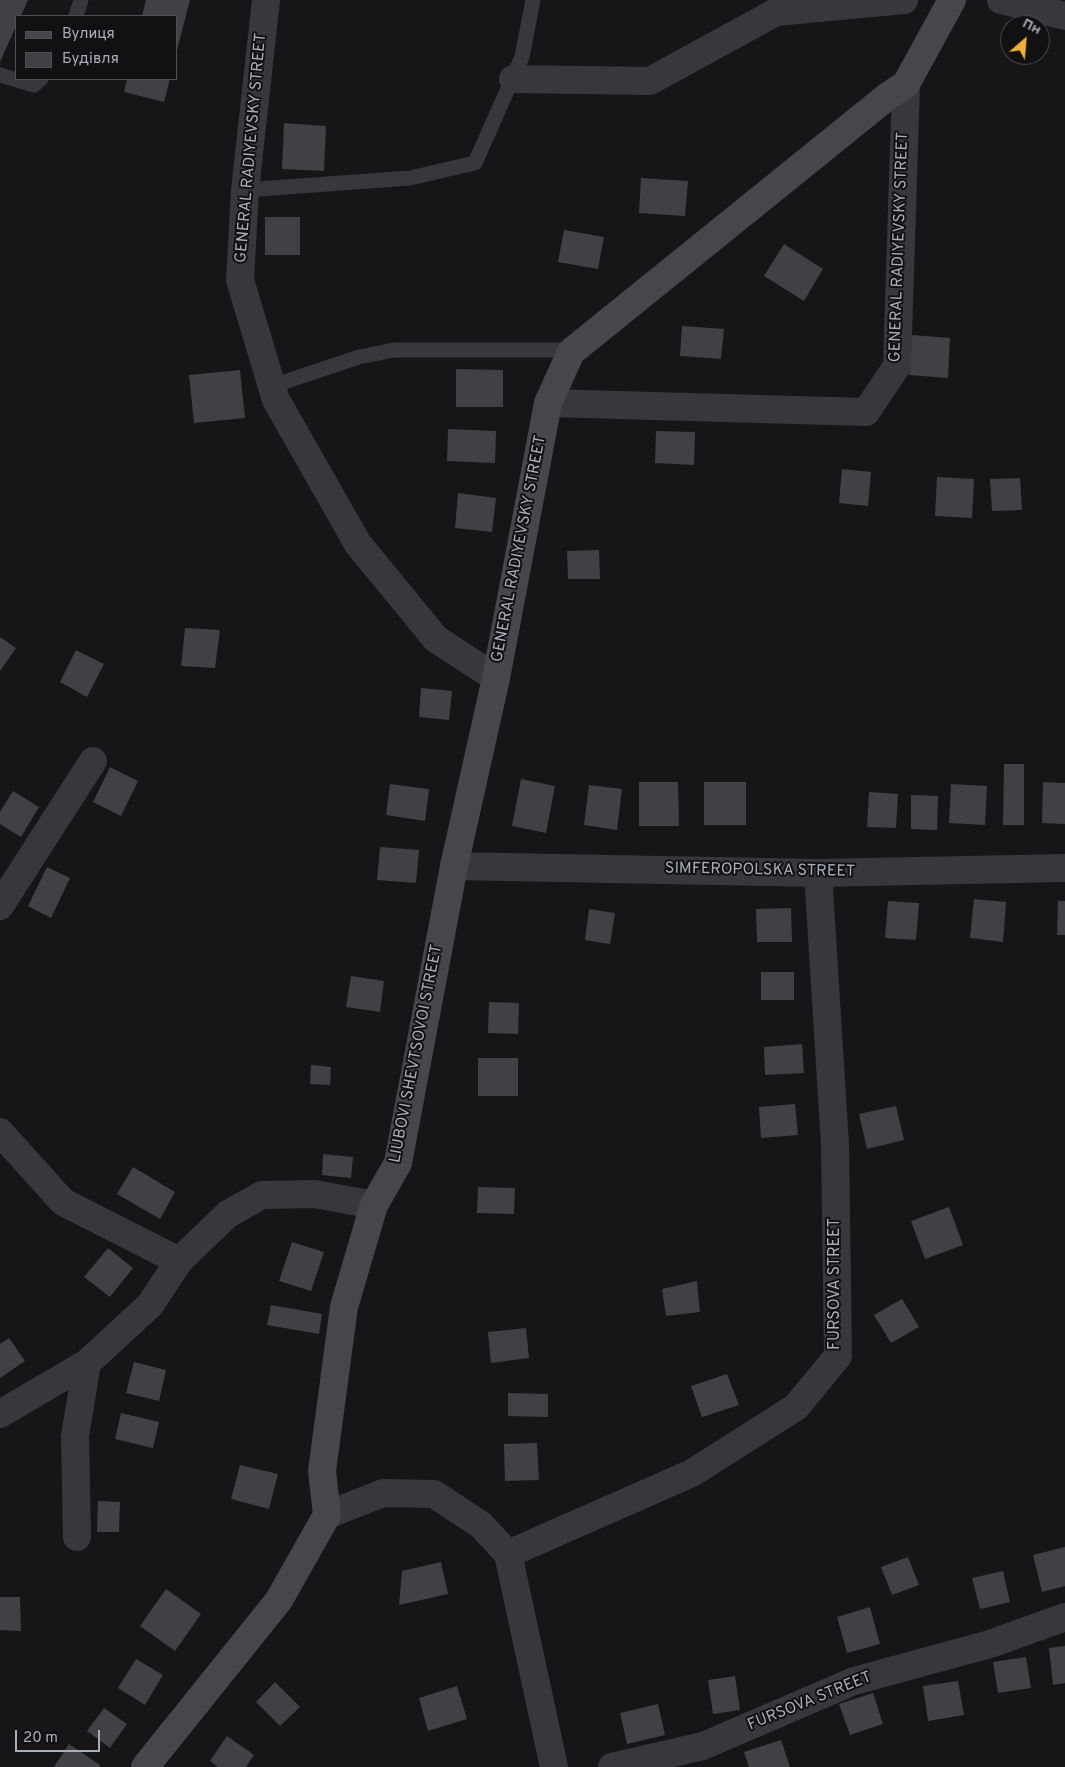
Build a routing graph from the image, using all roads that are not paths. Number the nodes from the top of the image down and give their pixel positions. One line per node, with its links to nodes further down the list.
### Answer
1 (81, 0): 7 (lane)
2 (266, 0): 15 (street, GENERAL RADIYEVSKY STREET)
3 (533, 0): 11 (lane)
4 (904, 0): 11 (street)
5 (952, 0): 14 (street, GENERAL RADIYEVSKY STREET)
6 (1001, 0): 8 (street)
7 (76, 15)
8 (1065, 16)
9 (0, 75): 10 (lane)
10 (15, 79)
11 (513, 79): 15 (lane)
12 (17, 80): 13 (lane)
13 (40, 80)
14 (906, 84): 16 (street, GENERAL RADIYEVSKY STREET); 18 (street, GENERAL RADIYEVSKY STREET)
15 (245, 190): 17 (street, GENERAL RADIYEVSKY STREET)
16 (574, 350): 17 (lane); 18 (street, GENERAL RADIYEVSKY STREET)
17 (272, 386): 19 (street, GENERAL RADIYEVSKY STREET)
18 (548, 403): 19 (street, GENERAL RADIYEVSKY STREET)
19 (496, 678): 21 (street, LIUBOVI SHEVTSOVOI STREET)
20 (93, 761): 24 (street)
21 (454, 866): 23 (street, SIMFEROPOLSKA STREET); 26 (street, LIUBOVI SHEVTSOVOI STREET)
22 (1065, 868): 23 (street, SIMFEROPOLSKA STREET)
23 (818, 873): 32 (street, FURSOVA STREET)
24 (0, 906)
25 (0, 1132): 27 (street)
26 (374, 1205): 27 (street); 30 (street, LIUBOVI SHEVTSOVOI STREET)
27 (179, 1260): 28 (street)
28 (87, 1363): 29 (street); 31 (street)
29 (0, 1414)
30 (327, 1515): 32 (street); 34 (street)
31 (77, 1537)
32 (508, 1554): 35 (street)
33 (1065, 1616): 36 (street, FURSOVA STREET)
34 (145, 1767)
35 (554, 1767)
36 (612, 1767)

